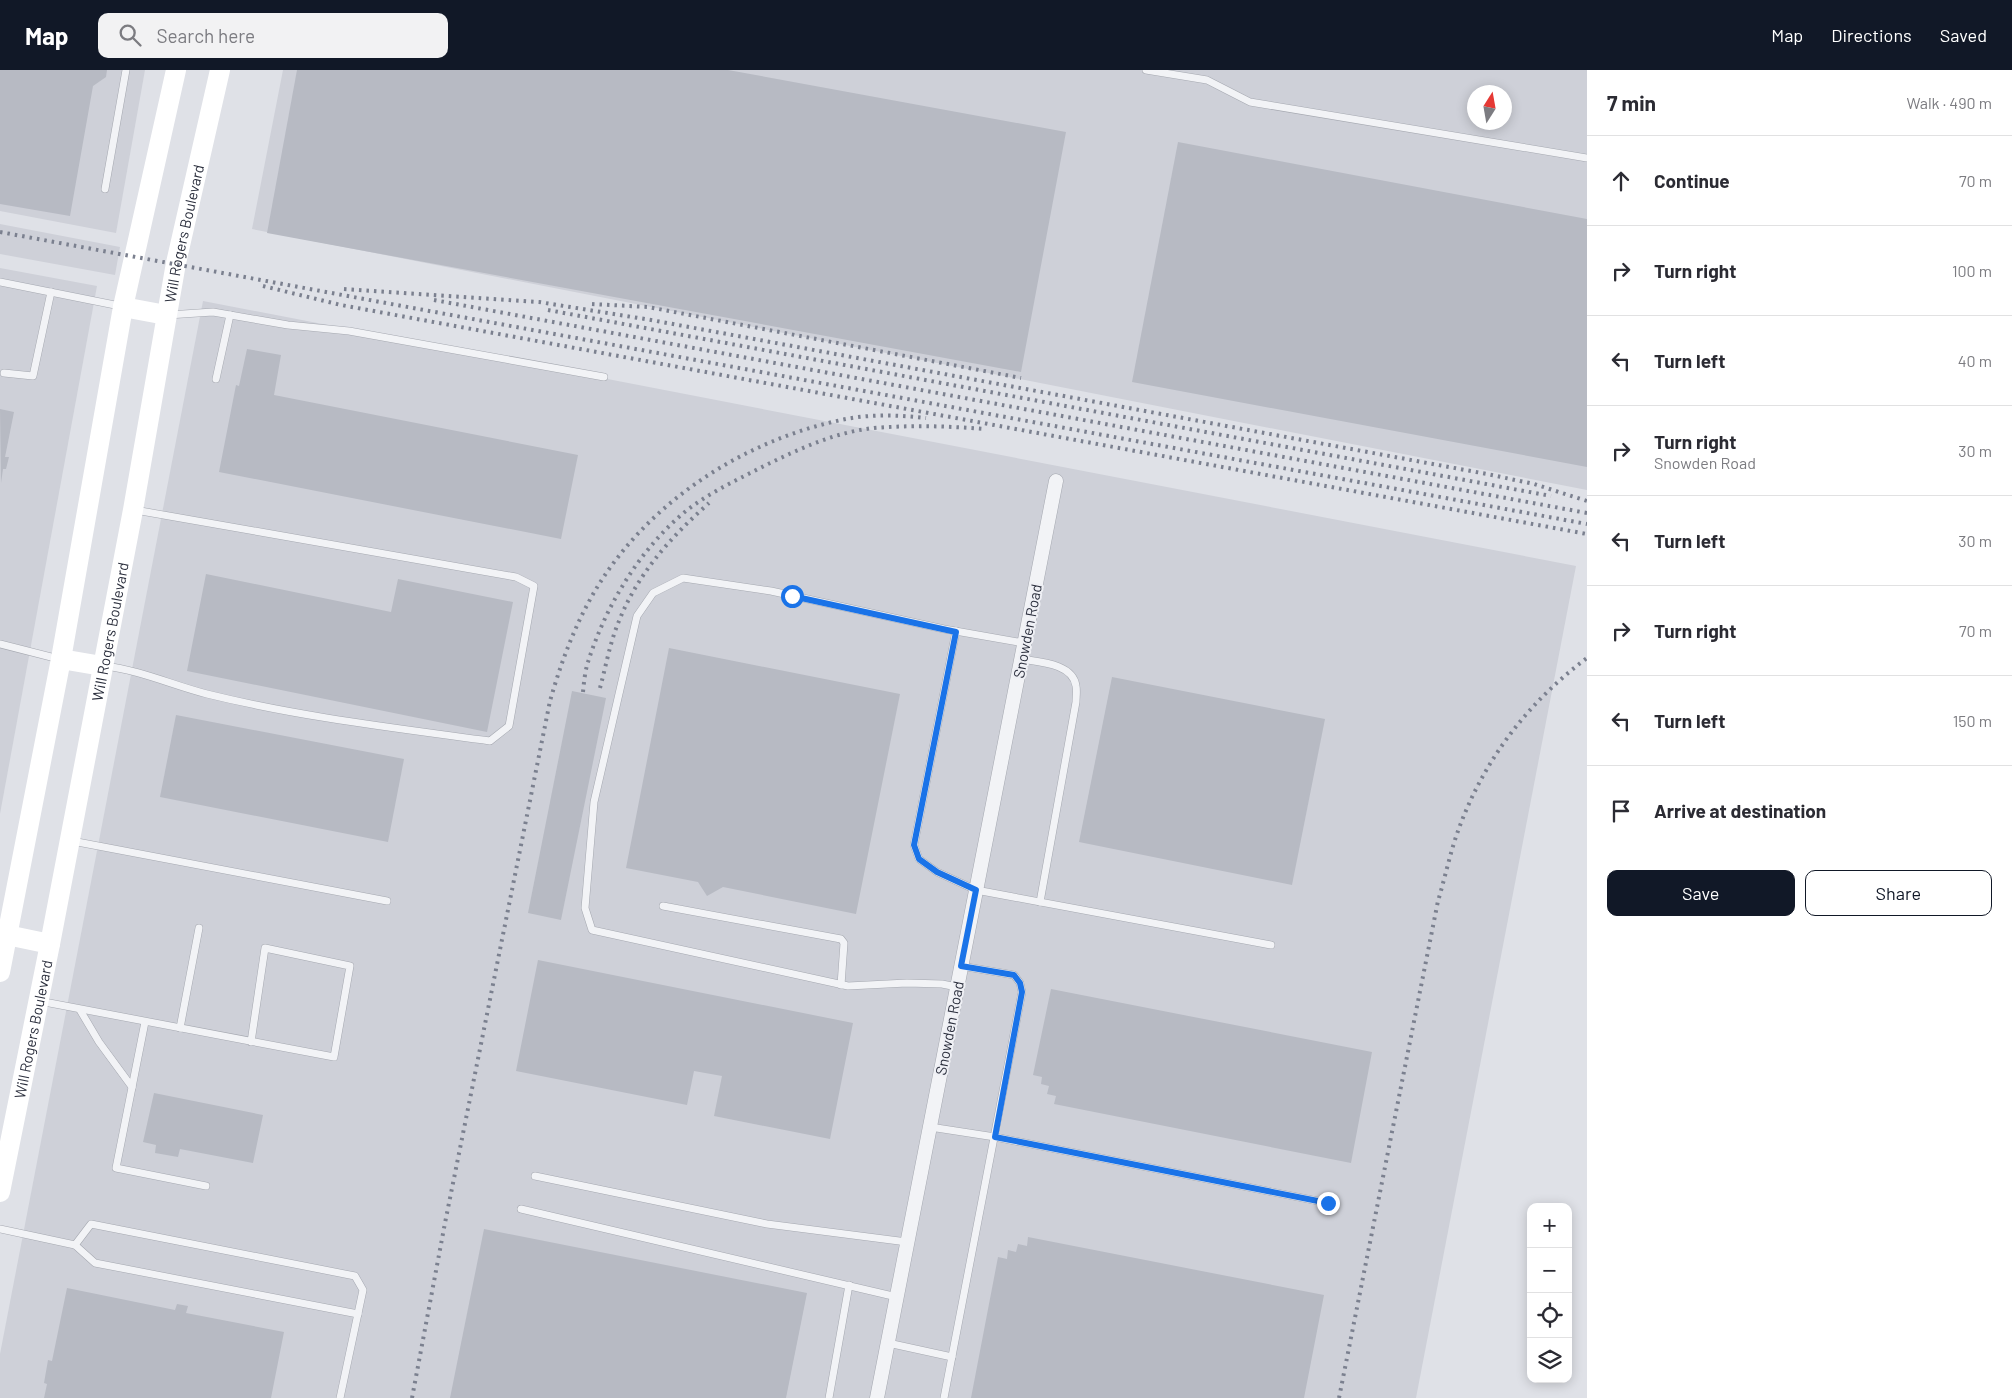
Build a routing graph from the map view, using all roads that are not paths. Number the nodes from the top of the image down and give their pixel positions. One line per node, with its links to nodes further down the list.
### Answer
1 (126, 70): 6 (lane)
2 (176, 70): 9 (main road)
3 (220, 70): 10 (main road, Will Rogers Boulevard)
4 (1146, 70): 5 (lane)
5 (1587, 158)
6 (104, 189)
7 (0, 282): 8 (lane)
8 (51, 292): 9 (lane); 12 (lane)
9 (123, 307): 10 (main road); 20 (main road)
10 (166, 315): 11 (lane); 16 (main road, Will Rogers Boulevard)
11 (230, 315): 13 (lane); 14 (lane)
12 (4, 373)
13 (604, 377)
14 (216, 379)
15 (1056, 482): 18 (street, Snowden Road)
16 (133, 510): 22 (main road, Will Rogers Boulevard); 22 (lane)
17 (956, 632): 18 (lane); 24 (lane); 34 (lane)
18 (1024, 643): 21 (street, Snowden Road)
19 (0, 644): 20 (lane)
20 (61, 659): 22 (main road); 29 (main road)
21 (1021, 659): 24 (street, Snowden Road); 26 (lane)
22 (102, 666): 23 (main road, Will Rogers Boulevard)
23 (70, 840): 25 (lane); 30 (main road, Will Rogers Boulevard)
24 (976, 890): 26 (lane); 32 (street, Snowden Road)
25 (387, 901)
26 (1040, 902): 31 (lane)
27 (663, 906): 34 (lane)
28 (199, 928): 39 (lane)
29 (4, 934): 30 (main road); 33 (main road)
30 (50, 944): 36 (main road, Will Rogers Boulevard)
31 (1271, 945)
32 (961, 966): 35 (street, Snowden Road); 43 (lane)
33 (0, 972)
34 (841, 985): 35 (lane)
35 (957, 987): 42 (street, Snowden Road)
36 (39, 1001): 37 (lane); 46 (main road, Will Rogers Boulevard)
37 (80, 1010): 38 (lane); 41 (lane)
38 (145, 1022): 39 (lane); 41 (lane)
39 (180, 1028): 40 (lane)
40 (251, 1042): 40 (lane)
41 (132, 1087): 45 (lane)
42 (930, 1127): 43 (lane); 50 (street, Snowden Road)
43 (995, 1137): 47 (lane); 56 (lane)
44 (536, 1176): 50 (lane)
45 (206, 1186)
46 (0, 1192)
47 (1328, 1203)
48 (521, 1209): 52 (lane)
49 (0, 1229): 51 (lane)
50 (907, 1242): 53 (street, Snowden Road)
51 (74, 1245): 54 (lane); 54 (lane)
52 (849, 1285): 53 (lane); 58 (lane)
53 (897, 1297): 55 (street, Snowden Road)
54 (358, 1314): 57 (lane)
55 (888, 1343): 56 (lane); 59 (street, Snowden Road)
56 (952, 1357): 60 (lane)
57 (340, 1398)
58 (829, 1398)
59 (877, 1398)
60 (944, 1398)

